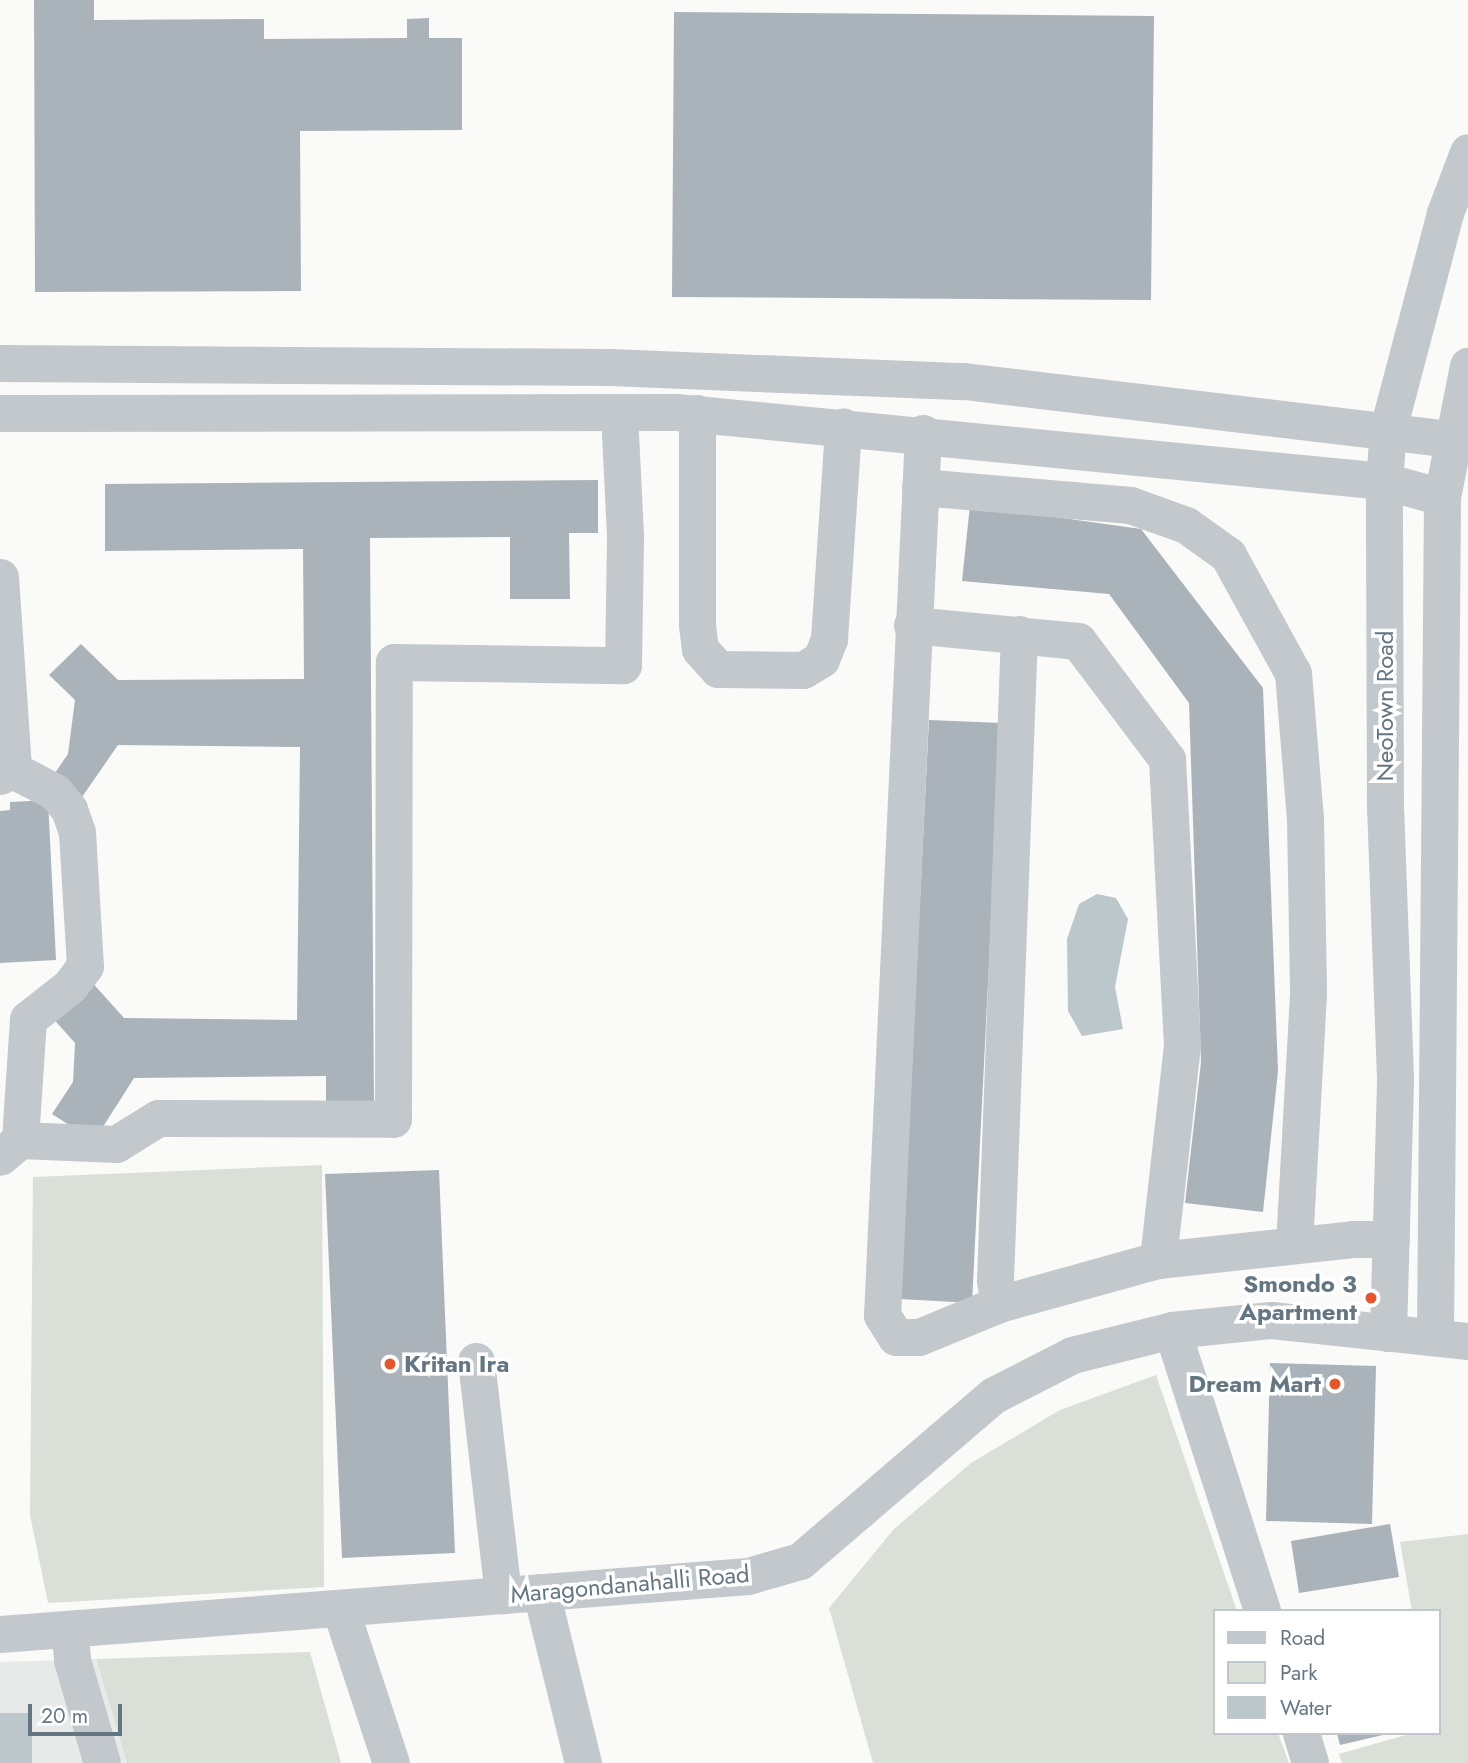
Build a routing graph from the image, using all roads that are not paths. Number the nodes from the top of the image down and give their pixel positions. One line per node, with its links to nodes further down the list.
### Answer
1 (1468, 152): 8 (street, NeoTown Road)
2 (0, 363): 8 (street)
3 (1468, 366): 10 (street)
4 (619, 412): 5 (street); 6 (street); 20 (street)
5 (697, 413): 7 (street); 7 (street)
6 (0, 414)
7 (843, 426): 9 (street)
8 (1388, 429): 10 (street); 12 (street, NeoTown Road)
9 (923, 433): 11 (street); 12 (street)
10 (1453, 439): 13 (street)
11 (920, 479): 15 (street); 21 (street)
12 (1384, 481): 13 (street); 22 (street, NeoTown Road)
13 (1442, 497): 17 (street)
14 (1, 600): 18 (street)
15 (912, 625): 16 (street); 24 (street)
16 (1019, 634): 23 (street); 24 (street)
17 (1454, 724): 27 (street)
18 (6, 773): 19 (street)
19 (14, 1012): 20 (street)
20 (10, 1148)
21 (1294, 1244): 22 (street); 23 (street)
22 (1391, 1255): 26 (street, NeoTown Road)
23 (1158, 1260): 24 (street)
24 (999, 1304)
25 (1172, 1330): 26 (street, Maragondanahalli Road); 29 (street, Maragondanahalli Road); 32 (street)
26 (1388, 1333): 27 (street, Maragondanahalli Road)
27 (1452, 1339)
28 (476, 1361): 30 (street)
29 (541, 1592): 30 (street, Maragondanahalli Road); 38 (street)
30 (503, 1595): 31 (street, Maragondanahalli Road)
31 (340, 1608): 33 (street, Maragondanahalli Road); 37 (street)
32 (1261, 1609)
33 (69, 1629): 34 (street, Maragondanahalli Road); 36 (street)
34 (0, 1634)
35 (1302, 1735): 39 (street)
36 (102, 1763)
37 (391, 1763)
38 (583, 1763)
39 (1310, 1763)

